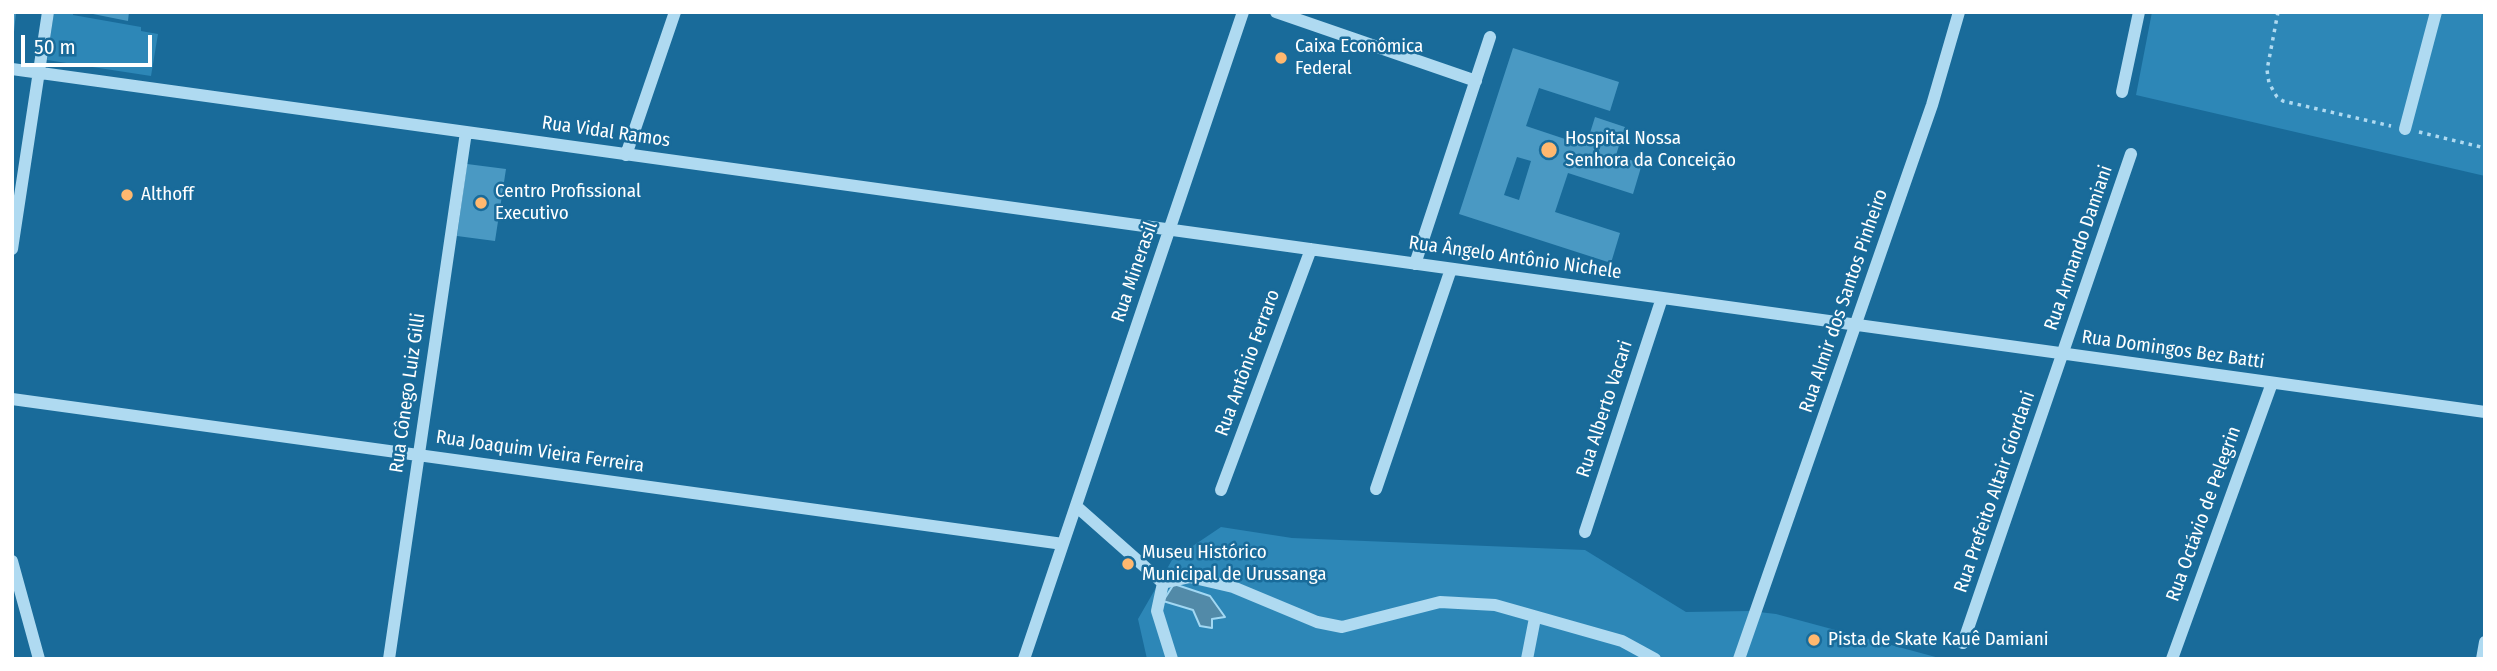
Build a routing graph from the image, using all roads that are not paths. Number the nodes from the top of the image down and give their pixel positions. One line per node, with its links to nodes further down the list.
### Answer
1 (48, 12): 10 (street)
2 (1243, 12): 17 (street, Rua Minerasil)
3 (1276, 12): 11 (street)
4 (1959, 12): 23 (street, Rua Almir dos Santos Pinheiro)
5 (2139, 12): 12 (street)
6 (2436, 12): 13 (street)
7 (674, 16): 16 (street)
8 (1490, 37): 11 (street)
9 (12, 69): 10 (street, Rua Vidal Ramos)
10 (38, 73): 14 (street, Rua Vidal Ramos); 18 (street)
11 (1476, 80): 20 (street)
12 (2122, 92)
13 (2405, 129)
14 (466, 132): 16 (street, Rua Vidal Ramos); 28 (street, Rua Cônego Luiz Gilli)
15 (2132, 154): 24 (street, Rua Armando Damiani)
16 (626, 155): 17 (street, Rua Vidal Ramos)
17 (1169, 230): 19 (street, Rua Ângelo Antônio Nichele); 31 (street, Rua Minerasil)
18 (12, 249)
19 (1311, 250): 20 (street, Rua Ângelo Antônio Nichele); 30 (street, Rua Antônio Ferraro)
20 (1415, 264): 21 (street, Rua Ângelo Antônio Nichele)
21 (1451, 269): 22 (street, Rua Ângelo Antônio Nichele); 29 (street)
22 (1662, 298): 23 (street, Rua Ângelo Antônio Nichele); 32 (street, Rua Alberto Vacari)
23 (1856, 325): 24 (street, Rua Domingos Bez Batti); 45 (street, Rua Almir dos Santos Pinheiro)
24 (2063, 354): 25 (street, Rua Domingos Bez Batti); 38 (street, Rua Prefeito Altair Giordani)
25 (2272, 383): 27 (street, Rua Domingos Bez Batti); 46 (street, Rua Octávio de Pelegrin)
26 (12, 399): 28 (street, Rua Joaquim Vieira Ferreira)
27 (2485, 412)
28 (419, 455): 33 (street, Rua Joaquim Vieira Ferreira); 40 (street, Rua Cônego Luiz Gilli)
29 (1376, 489)
30 (1221, 490)
31 (1076, 506): 33 (street, Rua Minerasil); 35 (street)
32 (1585, 532)
33 (1063, 544): 41 (street, Rua Minerasil)
34 (12, 561): 39 (street)
35 (1163, 583): 36 (street); 42 (street)
36 (1535, 618): 43 (street); 44 (street)
37 (2485, 642): 47 (street)
38 (1963, 643)
39 (43, 658)
40 (389, 659)
41 (1024, 659)
42 (1172, 659)
43 (1527, 659)
44 (1656, 659)
45 (1739, 659)
46 (2172, 659)
47 (2482, 659)

